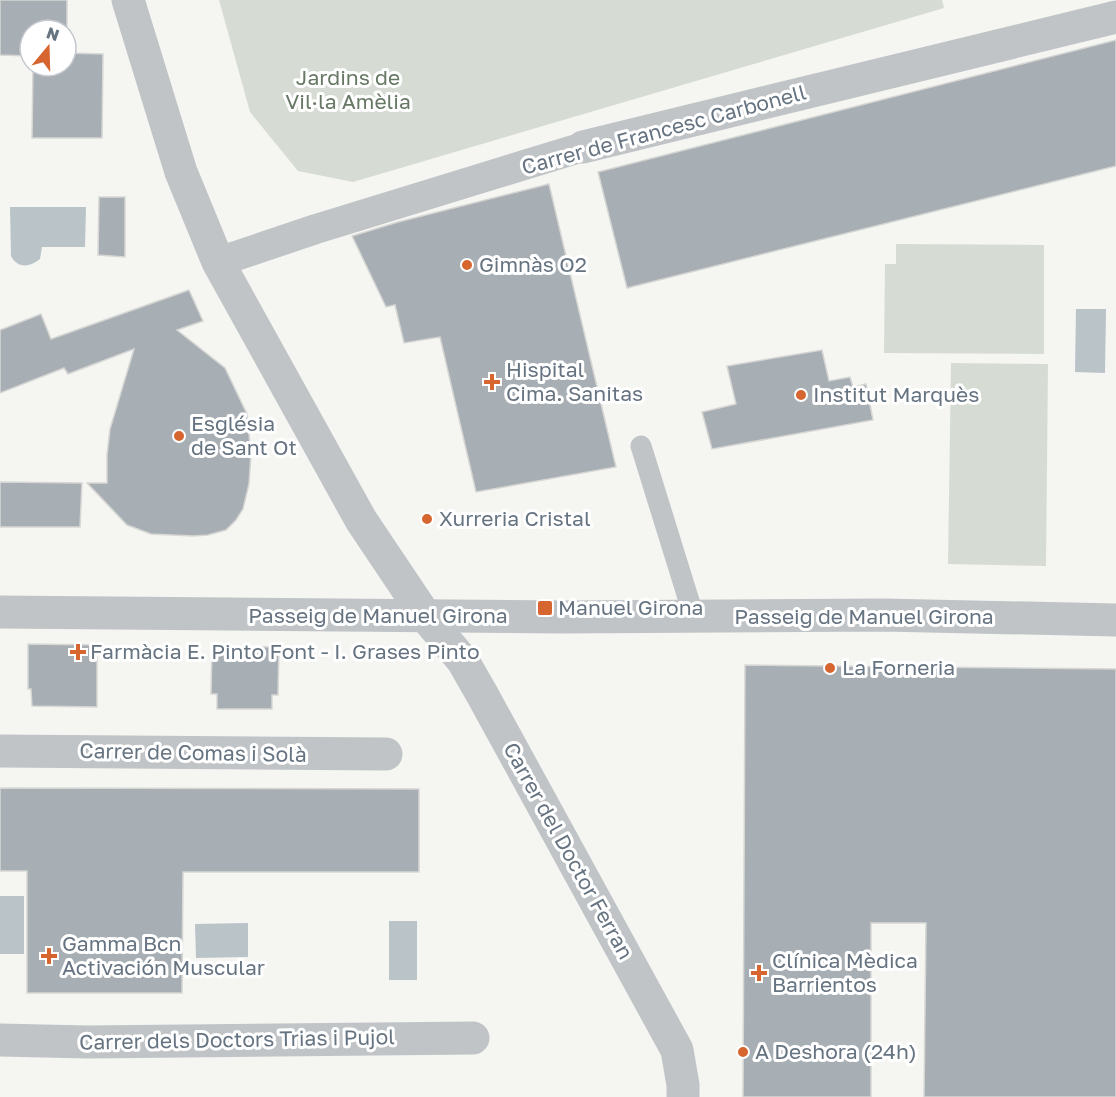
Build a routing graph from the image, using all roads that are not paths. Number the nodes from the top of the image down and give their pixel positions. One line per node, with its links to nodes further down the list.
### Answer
1 (128, 0): 4 (street, Carrer del Doctor Ferran)
2 (1116, 17): 3 (street, Carrer de Francesc Carbonell)
3 (583, 147): 4 (street, Carrer de Francesc Carbonell)
4 (218, 262): 10 (street, Carrer del Doctor Ferran)
5 (641, 446): 7 (lane)
6 (632, 466): 7 (lane)
7 (662, 513): 9 (lane)
8 (0, 612): 10 (street, Passeig de Manuel Girona)
9 (694, 616): 10 (street, Passeig de Manuel Girona); 11 (street, Passeig de Manuel Girona)
10 (426, 617): 16 (street, Carrer del Doctor Ferran)
11 (1116, 620)
12 (0, 751): 13 (street, Carrer de Comas i Solà)
13 (386, 754)
14 (473, 1038): 15 (street, Carrer dels Doctors Trias i Pujol)
15 (0, 1040)
16 (683, 1097)

